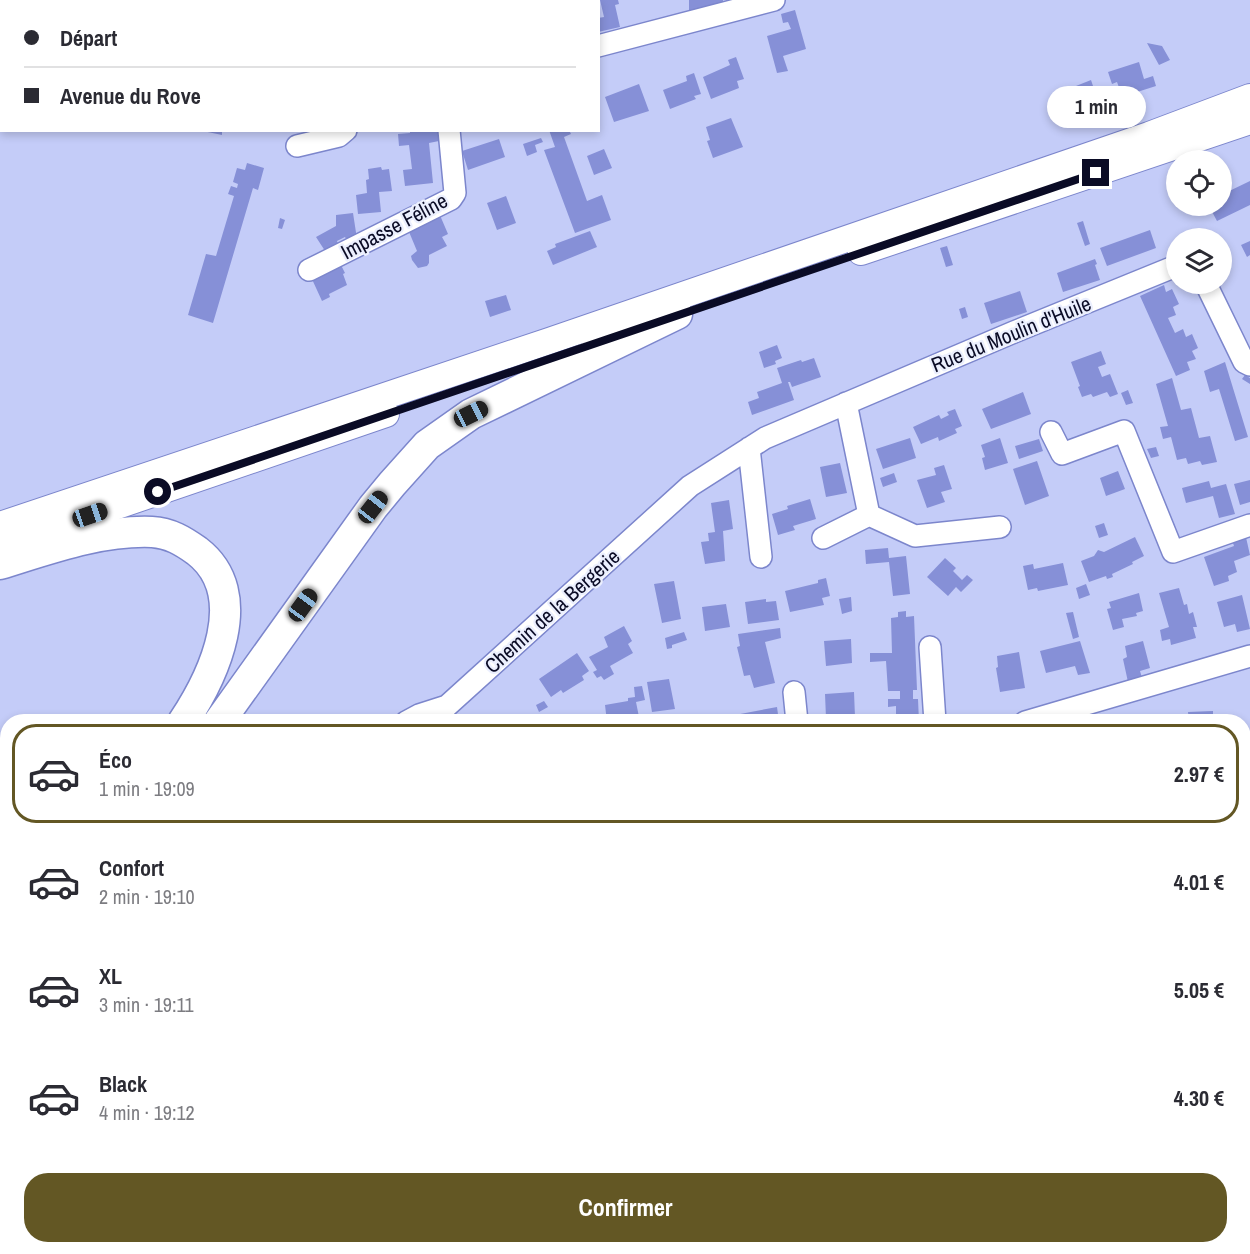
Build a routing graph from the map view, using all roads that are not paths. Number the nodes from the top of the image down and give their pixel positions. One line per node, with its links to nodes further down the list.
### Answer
1 (774, 0): 2 (street)
2 (600, 45)
3 (1250, 97): 17 (main road)
4 (1250, 121): 11 (main road)
5 (344, 132): 7 (street)
6 (449, 132): 8 (street, Impasse Féline)
7 (297, 146)
8 (309, 270)
9 (1166, 270): 13 (street, Rue du Moulin d'Huile)
10 (1211, 294): 12 (street)
11 (677, 314): 21 (main road); 28 (highway)
12 (1250, 365)
13 (846, 403): 15 (street, Rue du Moulin d'Huile); 16 (street)
14 (1051, 432): 18 (street)
15 (750, 448): 22 (street); 29 (street, Chemin de la Bergerie)
16 (870, 514): 19 (street); 20 (street)
17 (0, 525)
18 (1250, 525)
19 (1000, 527)
20 (823, 538)
21 (0, 546)
22 (761, 557)
23 (0, 564): 27 (highway)
24 (930, 646): 31 (street)
25 (1250, 656): 32 (street)
26 (794, 692): 30 (street)
27 (188, 714)
28 (225, 714)
29 (423, 714)
30 (796, 714)
31 (934, 714)
32 (1052, 714)

